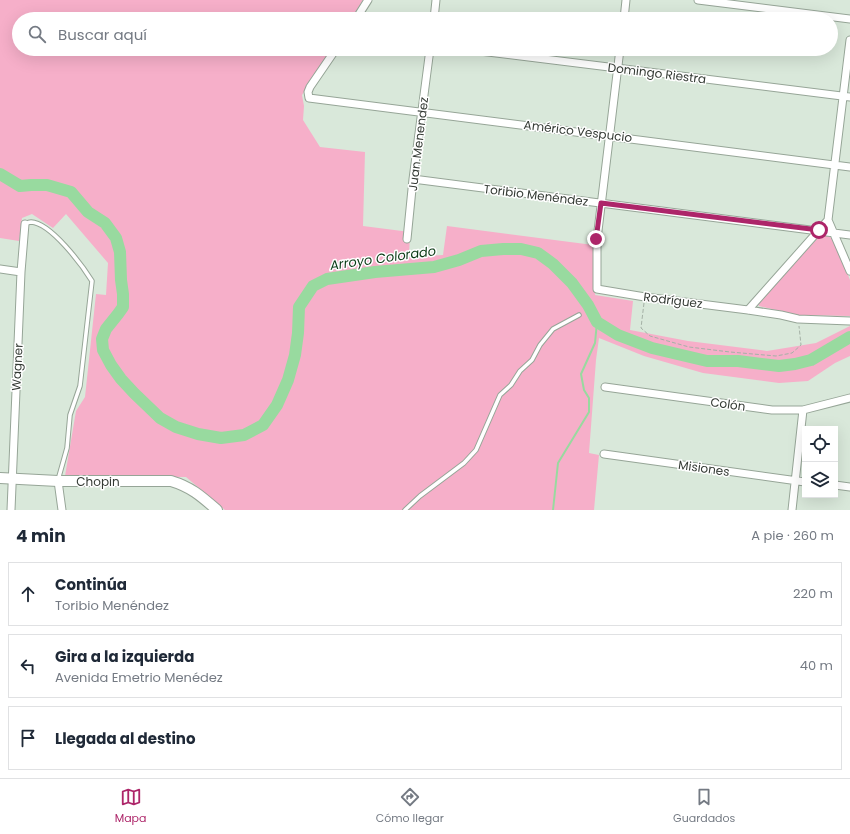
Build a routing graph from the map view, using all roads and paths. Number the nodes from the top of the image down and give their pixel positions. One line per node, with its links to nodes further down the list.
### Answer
1 (368, 0): 5 (street)
2 (436, 0): 6 (street)
3 (626, 0): 7 (street)
4 (698, 0): 8 (street)
5 (360, 12)
6 (435, 12)
7 (625, 12)
8 (794, 12)
9 (838, 18): 10 (street)
10 (850, 19)
11 (850, 40): 17 (street)
12 (331, 56): 18 (street, Américo Vespucio)
13 (429, 56): 18 (street, Juan Menendez)
14 (520, 56): 16 (street, Domingo Riestra)
15 (619, 56): 16 (street)
16 (618, 68): 17 (street, Domingo Riestra); 19 (street)
17 (846, 96): 20 (street)
18 (421, 112): 19 (street, Américo Vespucio); 22 (street, Juan Menendez)
19 (609, 135): 20 (street, Américo Vespucio); 23 (street)
20 (835, 165): 21 (street, Américo Vespucio); 24 (street)
21 (850, 167)
22 (413, 179): 23 (street, Toribio Menéndez); 29 (street, Juan Menendez)
23 (601, 203): 26 (street, Toribio Menéndez); 33 (street, Rodríguez)
24 (828, 220): 26 (street); 27 (street)
25 (25, 224): 32 (street, Wagner); 44 (lane)
26 (819, 230): 27 (street, Toribio Menéndez); 34 (street)
27 (832, 232): 28 (street, Toribio Menéndez); 31 (street)
28 (850, 235)
29 (407, 239)
30 (0, 269): 32 (street)
31 (850, 271)
32 (21, 272): 43 (street, Wagner)
33 (645, 297): 34 (street, Rodríguez); 36 (path)
34 (748, 310): 36 (street, Rodríguez)
35 (579, 315): 52 (lane)
36 (798, 319): 37 (street, Rodríguez)
37 (850, 320)
38 (605, 387): 40 (street, Colón)
39 (850, 398): 40 (street, Colón)
40 (803, 410): 45 (street)
41 (604, 454): 45 (street, Misiones)
42 (0, 478): 43 (street, Chopin)
43 (12, 479): 44 (street, Chopin); 50 (street, Wagner)
44 (58, 481): 49 (street, Chopin); 51 (street)
45 (796, 481): 46 (street, Misiones); 53 (street)
46 (802, 482)
47 (838, 485): 48 (street)
48 (850, 487)
49 (213, 508)
50 (11, 510)
51 (62, 510)
52 (405, 510)
53 (792, 510)

